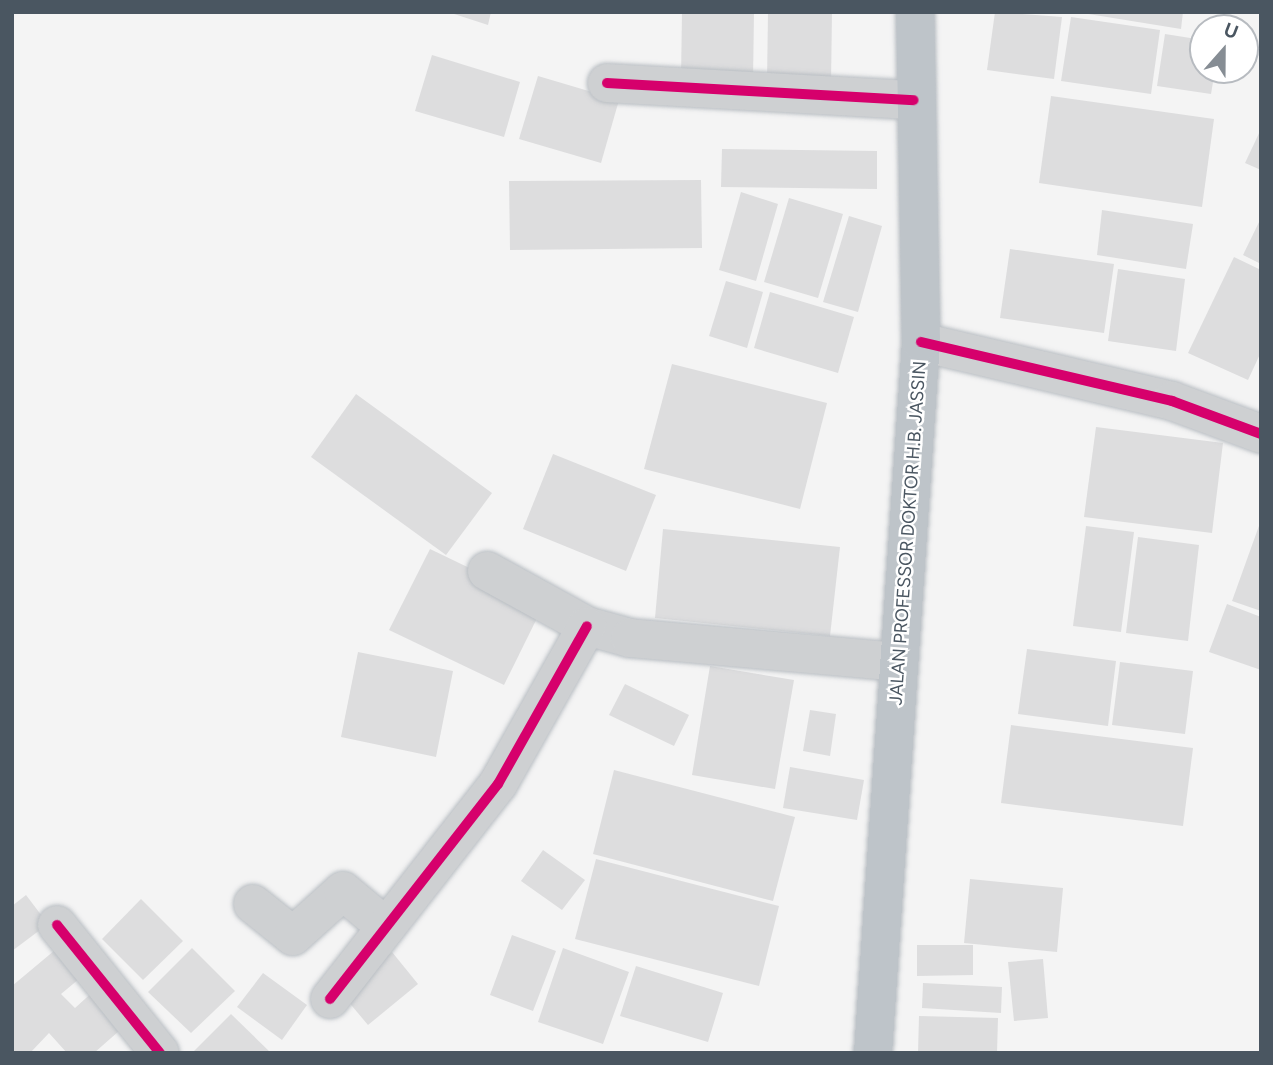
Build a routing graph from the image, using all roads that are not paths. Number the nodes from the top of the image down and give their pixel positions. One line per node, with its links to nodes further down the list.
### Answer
1 (915, 12): 3 (highway, JALAN PROFESSOR DOKTOR H.B. JASSIN)
2 (607, 83): 3 (street)
3 (914, 100): 4 (highway, JALAN PROFESSOR DOKTOR H.B. JASSIN)
4 (921, 342): 5 (street); 8 (highway, JALAN PROFESSOR DOKTOR H.B. JASSIN)
5 (1261, 434)
6 (487, 571): 7 (street)
7 (587, 626): 8 (street); 11 (street)
8 (899, 662): 14 (highway, JALAN PROFESSOR DOKTOR H.B. JASSIN)
9 (253, 904): 11 (street)
10 (57, 925): 13 (street)
11 (386, 927): 12 (street)
12 (330, 999)
13 (160, 1053)
14 (873, 1053)

